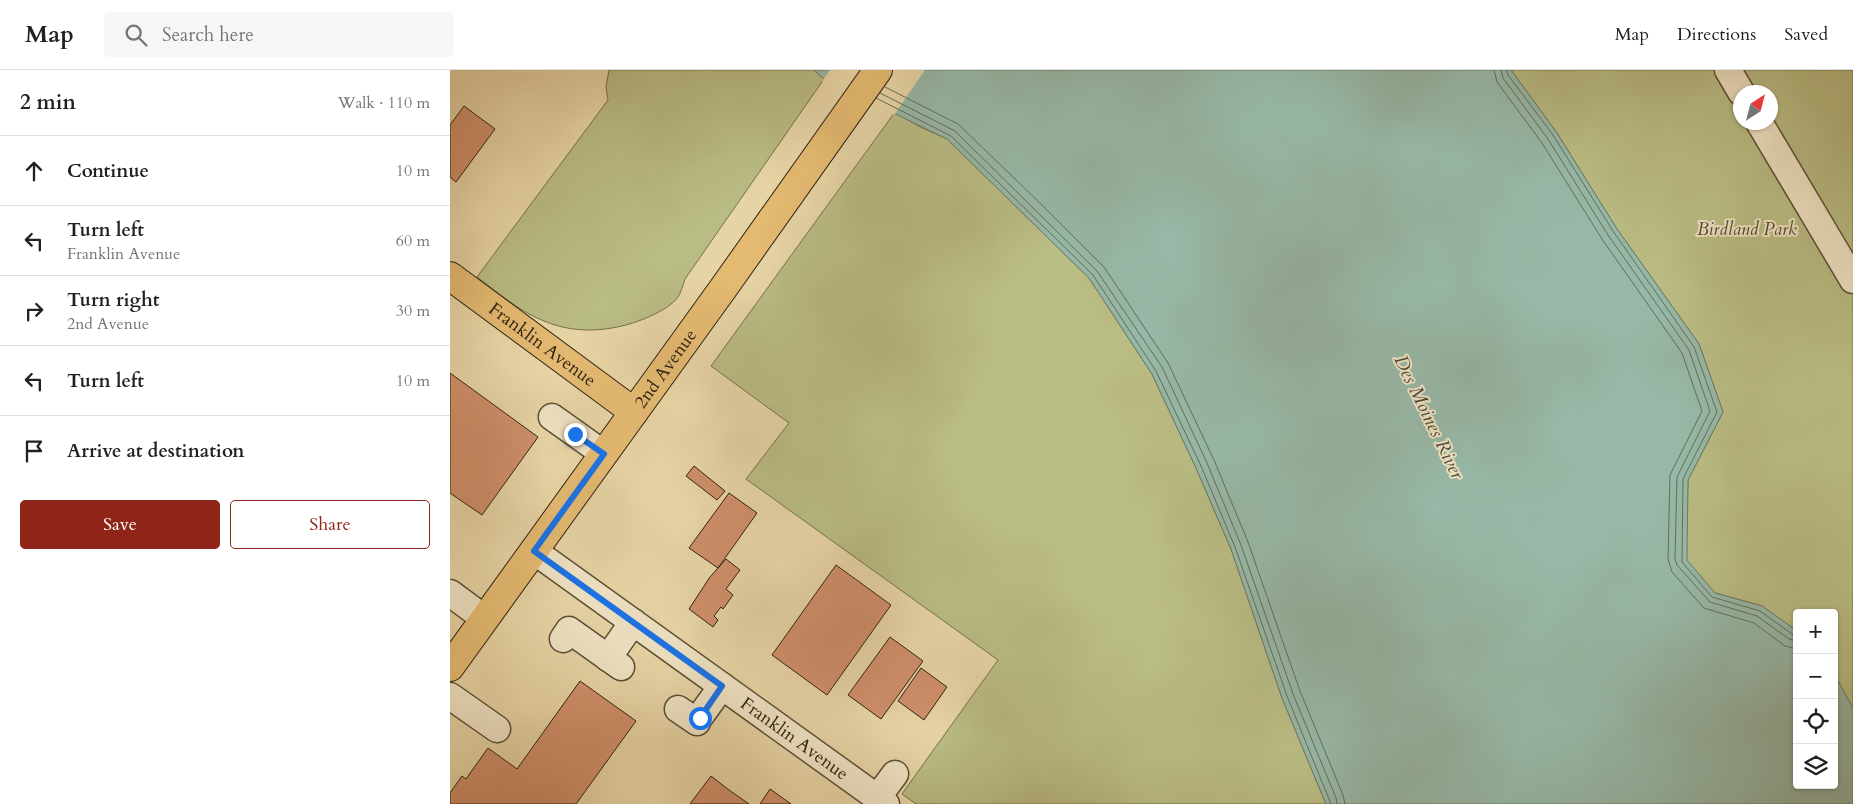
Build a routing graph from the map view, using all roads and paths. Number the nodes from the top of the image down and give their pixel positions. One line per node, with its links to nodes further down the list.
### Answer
1 (878, 70): 7 (main road, 2nd Avenue)
2 (1728, 70): 3 (street)
3 (1737, 85)
4 (1764, 130): 6 (street)
5 (450, 276): 7 (main road, Franklin Avenue)
6 (1853, 280)
7 (634, 412): 9 (main road, 2nd Avenue)
8 (552, 417): 9 (street)
9 (604, 454): 10 (main road, 2nd Avenue)
10 (534, 551): 12 (main road, 2nd Avenue); 13 (street, Franklin Avenue)
11 (450, 593): 12 (street)
12 (485, 619): 15 (main road, 2nd Avenue)
13 (633, 622): 14 (street); 16 (street, Franklin Avenue)
14 (563, 639)
15 (450, 667)
16 (722, 686): 18 (street); 21 (street, Franklin Avenue)
17 (450, 696): 19 (street)
18 (692, 716)
19 (497, 730)
20 (895, 774): 21 (street)
21 (882, 801)

